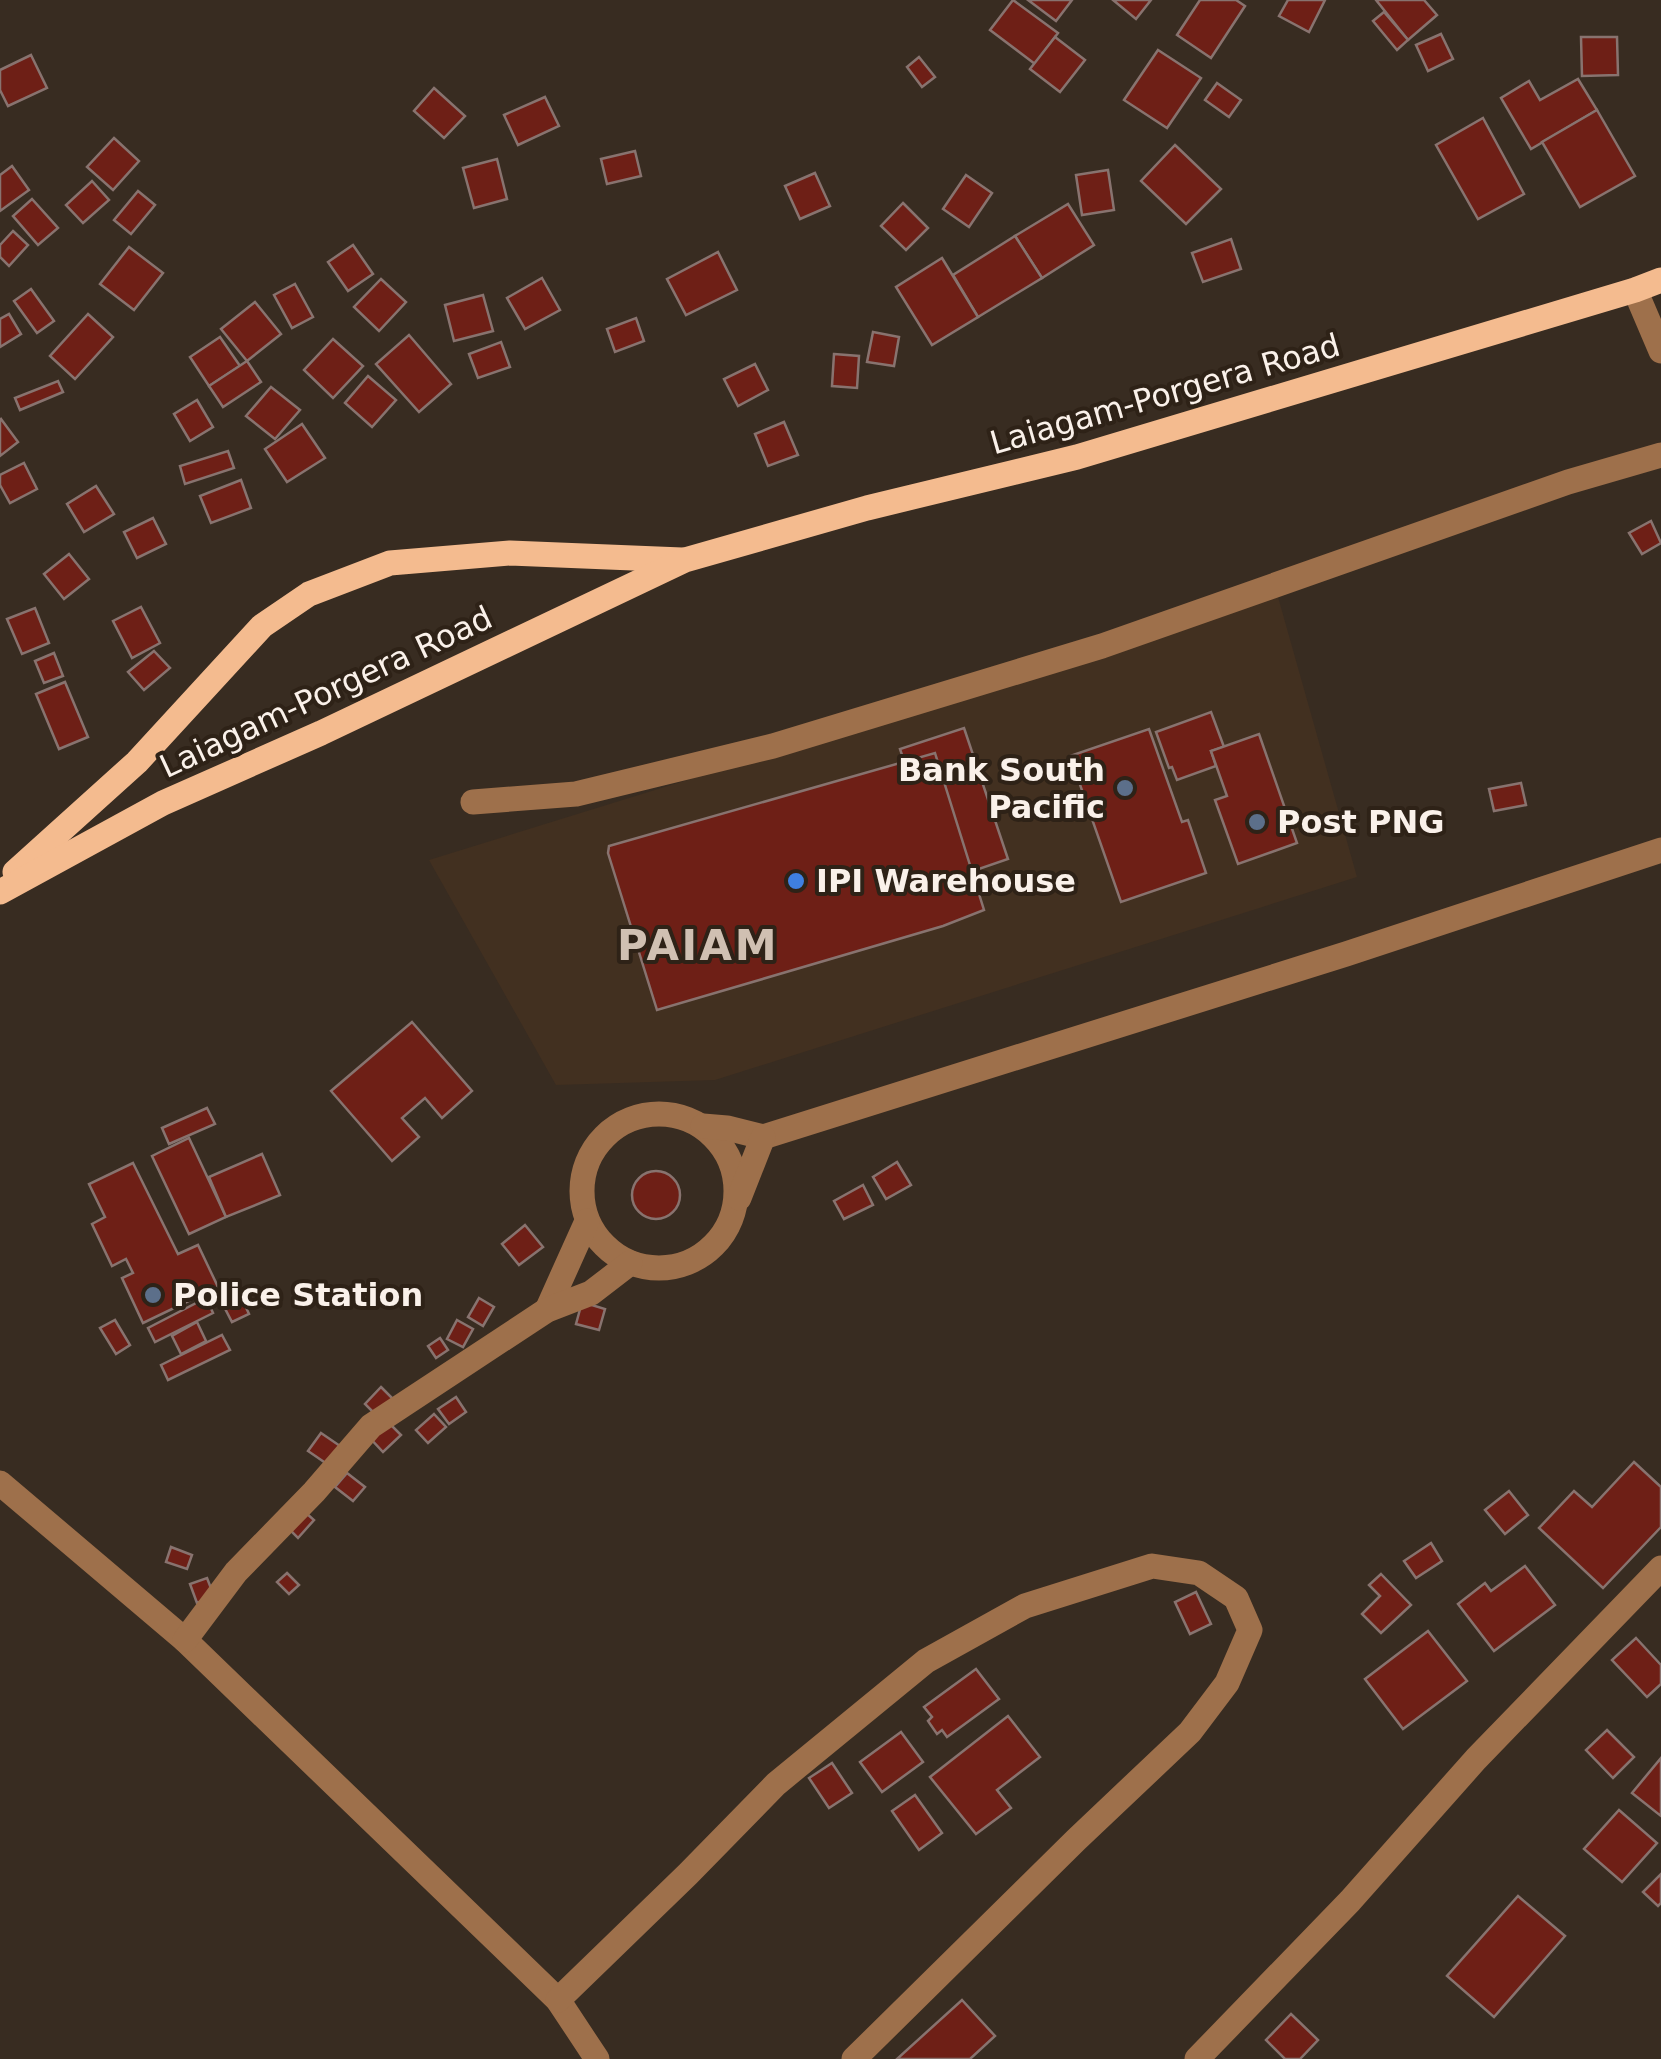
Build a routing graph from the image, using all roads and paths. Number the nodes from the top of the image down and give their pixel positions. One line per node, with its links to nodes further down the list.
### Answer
1 (1661, 280): 2 (main road, Laiagam-Porgera Road)
2 (1635, 290): 3 (street); 5 (main road, Laiagam-Porgera Road)
3 (1661, 351)
4 (1661, 455): 6 (street)
5 (684, 560): 8 (main road, Laiagam-Porgera Road); 8 (main road, Laiagam-Porgera Road)
6 (473, 802)
7 (1661, 850): 10 (street)
8 (0, 889)
9 (704, 1126): 10 (street); 11 (street); 12 (street)
10 (762, 1137): 11 (street)
11 (736, 1206): 13 (street)
12 (587, 1221): 13 (street); 14 (street)
13 (630, 1263): 14 (street)
14 (546, 1310): 17 (street)
15 (0, 1483): 17 (street)
16 (1661, 1568): 21 (street)
17 (185, 1640): 18 (street)
18 (558, 2000): 19 (street); 20 (street)
19 (597, 2059)
20 (854, 2059)
21 (1196, 2059)

